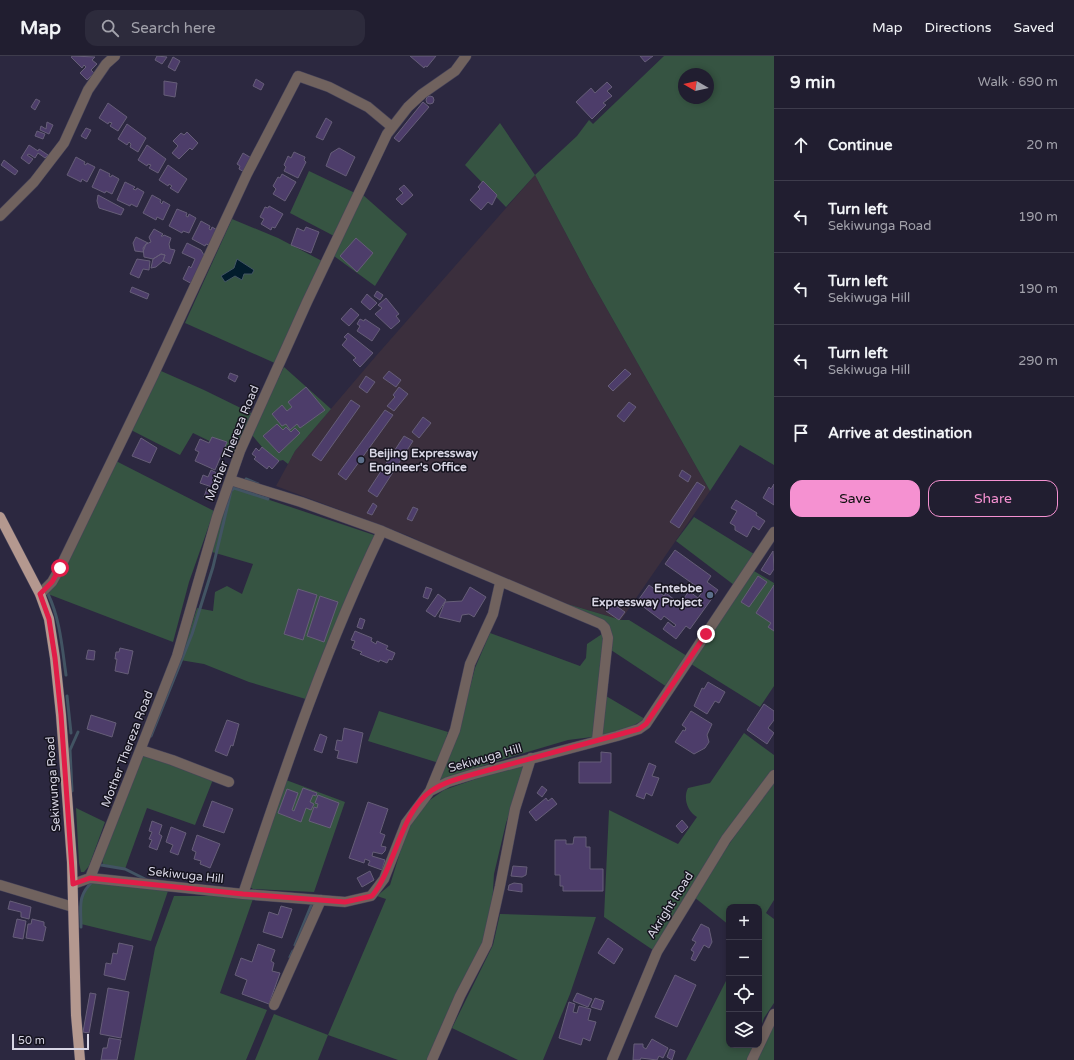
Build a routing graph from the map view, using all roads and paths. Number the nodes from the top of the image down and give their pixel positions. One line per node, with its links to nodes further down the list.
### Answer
1 (115, 56): 4 (street)
2 (466, 56): 3 (street, Mother Thereza Road)
3 (392, 127): 5 (street, Mother Thereza Road); 10 (street)
4 (0, 216)
5 (230, 480): 7 (street); 12 (street, Mother Thereza Road)
6 (0, 517): 10 (main road, Sekiwunga Road)
7 (382, 531): 9 (street); 20 (street)
8 (774, 532): 11 (street, Sekiwuga Hill)
9 (500, 582): 11 (street); 16 (street)
10 (40, 594): 18 (main road, Sekiwunga Road)
11 (597, 740): 13 (street, Sekiwuga Hill)
12 (141, 750): 15 (street); 17 (street, Mother Thereza Road)
13 (531, 758): 16 (street, Sekiwuga Hill); 26 (street)
14 (774, 776): 27 (street, Akright Road)
15 (229, 782)
16 (430, 791): 21 (street, Sekiwuga Hill)
17 (90, 878): 18 (street); 20 (street, Sekiwuga Hill)
18 (73, 884): 22 (main road, Sekiwunga Road)
19 (0, 885): 22 (street)
20 (243, 894): 21 (street, Sekiwuga Hill)
21 (321, 900): 23 (street)
22 (73, 907): 25 (main road, Sekiwunga Road)
23 (274, 1005)
24 (774, 1014): 28 (street)
25 (80, 1060)
26 (432, 1060)
27 (612, 1060)
28 (752, 1060)

